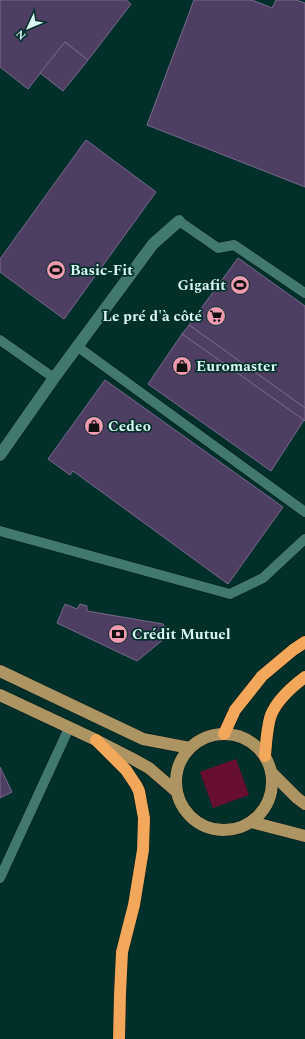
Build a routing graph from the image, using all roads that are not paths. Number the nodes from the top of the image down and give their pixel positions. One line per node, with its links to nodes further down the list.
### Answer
1 (179, 221): 2 (lane); 4 (street)
2 (305, 293)
3 (0, 340): 5 (lane)
4 (78, 347): 5 (street); 7 (lane)
5 (54, 378): 6 (street)
6 (0, 455)
7 (305, 512)
8 (0, 531): 9 (lane)
9 (305, 539)
10 (305, 642): 15 (highway)
11 (0, 671): 17 (main road)
12 (305, 677): 18 (highway)
13 (0, 695): 14 (main road)
14 (69, 728): 16 (main road); 24 (lane)
15 (224, 734): 17 (main road); 18 (main road)
16 (96, 740): 20 (main road); 25 (highway)
17 (190, 748): 20 (main road)
18 (265, 756): 19 (main road)
19 (272, 773): 21 (main road); 22 (main road)
20 (177, 792): 22 (main road)
21 (305, 804)
22 (251, 822): 23 (main road)
23 (305, 836)
24 (0, 878)
25 (119, 1039)

